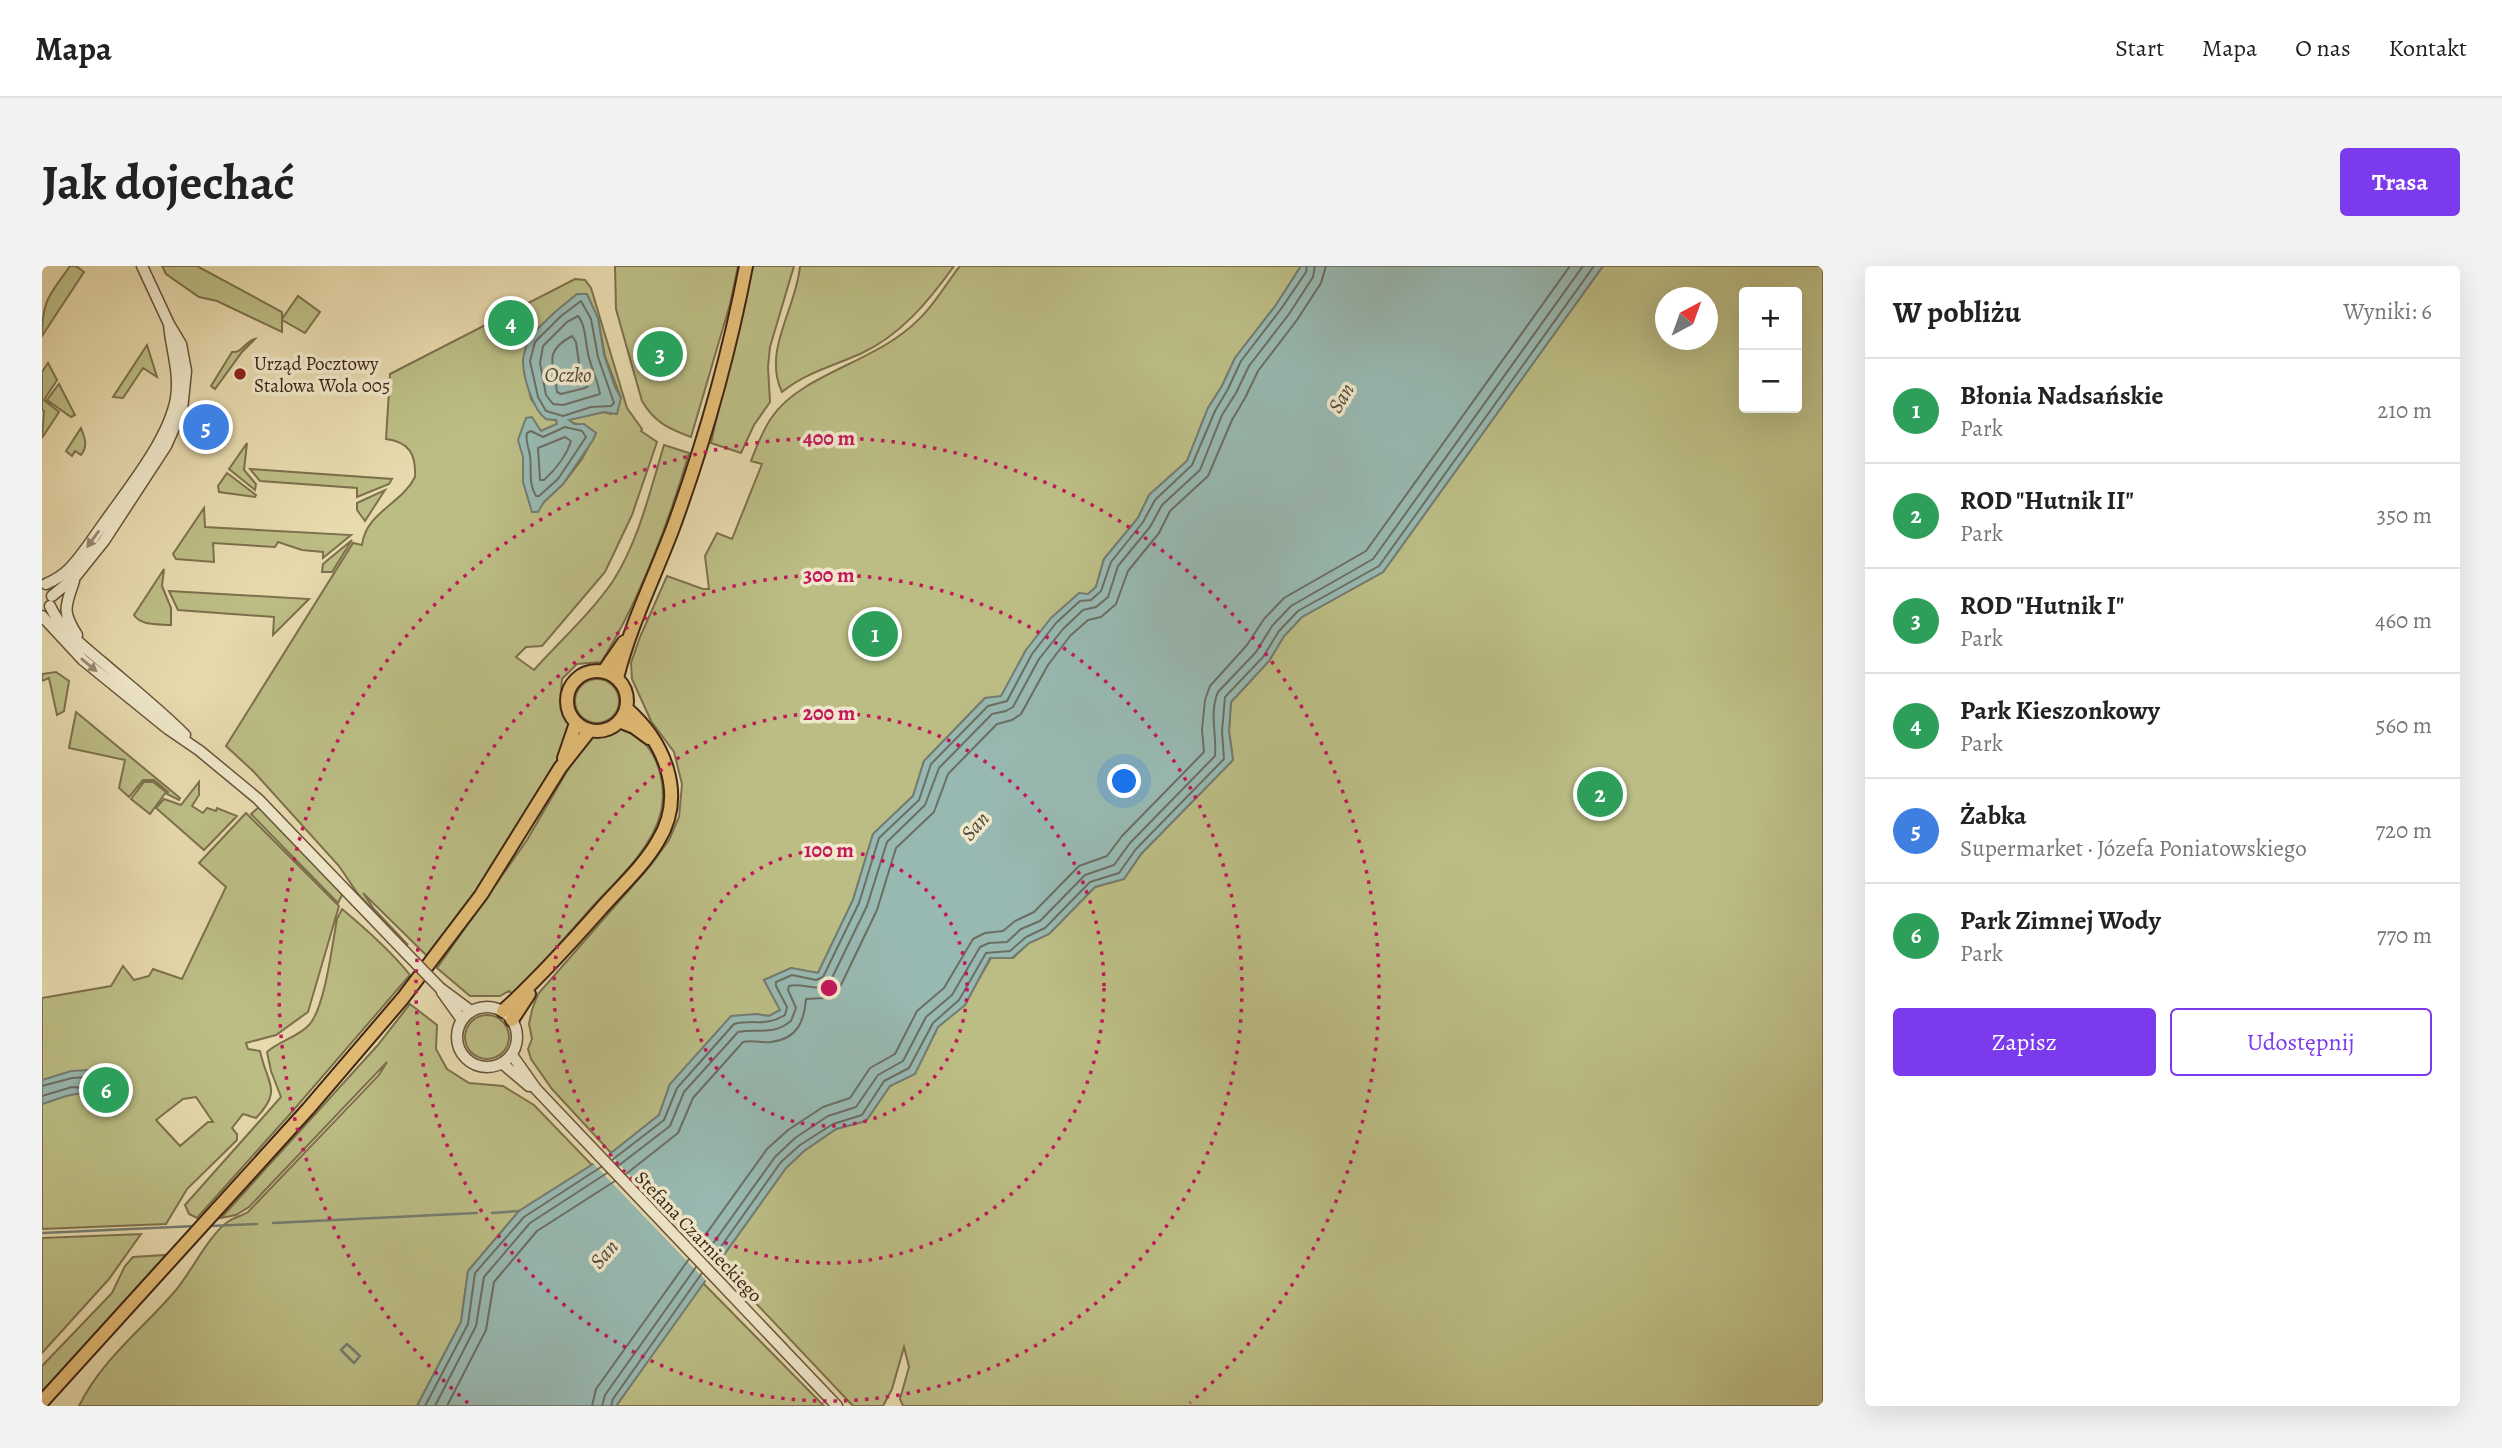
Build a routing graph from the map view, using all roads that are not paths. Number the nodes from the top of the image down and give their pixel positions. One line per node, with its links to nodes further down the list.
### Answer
1 (142, 266): 3 (street)
2 (746, 266): 7 (main road)
3 (169, 324): 4 (street); 5 (street, one-way to 5)
4 (76, 576): 6 (street); 8 (street)
5 (44, 582): 6 (street)
6 (46, 608): 8 (street); 16 (street, one-way to 16)
7 (628, 636): 9 (main road); 10 (main road)
8 (84, 647): 16 (street)
9 (604, 671): 10 (main road); 13 (main road)
10 (617, 678): 11 (main road)
11 (626, 708): 12 (main road); 15 (main road)
12 (619, 722): 14 (main road); 15 (main road)
13 (576, 723): 14 (main road); 17 (main road)
14 (590, 730): 17 (main road)
15 (658, 747): 20 (main road)
16 (200, 751): 18 (street, bridge)
17 (561, 768): 25 (main road)
18 (440, 988): 19 (street); 21 (street)
19 (471, 1011): 20 (street); 21 (street)
20 (507, 1015): 22 (street)
21 (462, 1020): 23 (street)
22 (512, 1055): 23 (street); 24 (street, Stefana Czarnieckiego)
23 (503, 1063): 24 (street, Stefana Czarnieckiego)
24 (536, 1089): 26 (street, Stefana Czarnieckiego)
25 (42, 1402)
26 (837, 1406)

